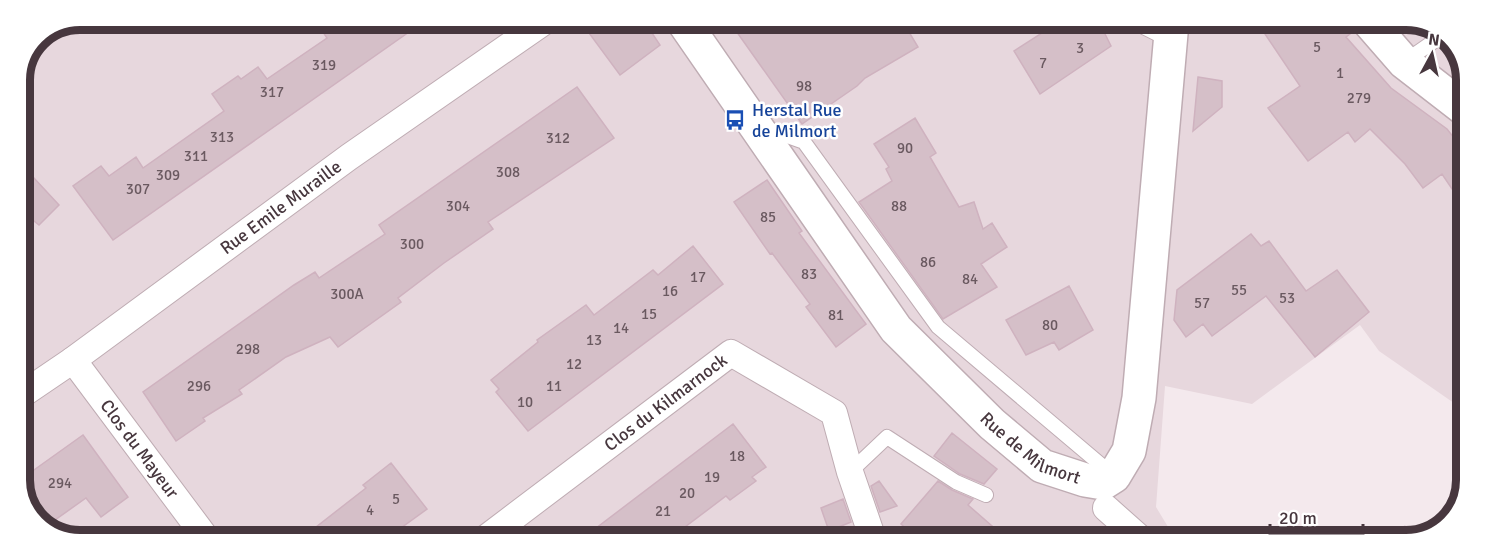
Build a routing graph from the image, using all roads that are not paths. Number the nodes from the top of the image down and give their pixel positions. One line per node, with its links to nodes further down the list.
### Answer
1 (532, 30): 8 (street, Rue Emile Muraille)
2 (689, 30): 3 (street, Rue de Milmort)
3 (1164, 30)
4 (1376, 30): 6 (street)
5 (1436, 40): 6 (lane)
6 (1404, 62): 7 (street)
7 (1456, 102)
8 (73, 360): 9 (street, Rue Emile Muraille); 13 (street, Clos du Mayeur)
9 (30, 389)
10 (850, 472): 11 (lane); 14 (street, Clos du Kilmarnock); 15 (street, Clos du Kilmarnock)
11 (987, 495)
12 (1106, 508): 16 (street)
13 (200, 530)
14 (497, 530)
15 (870, 530)
16 (1131, 530)

